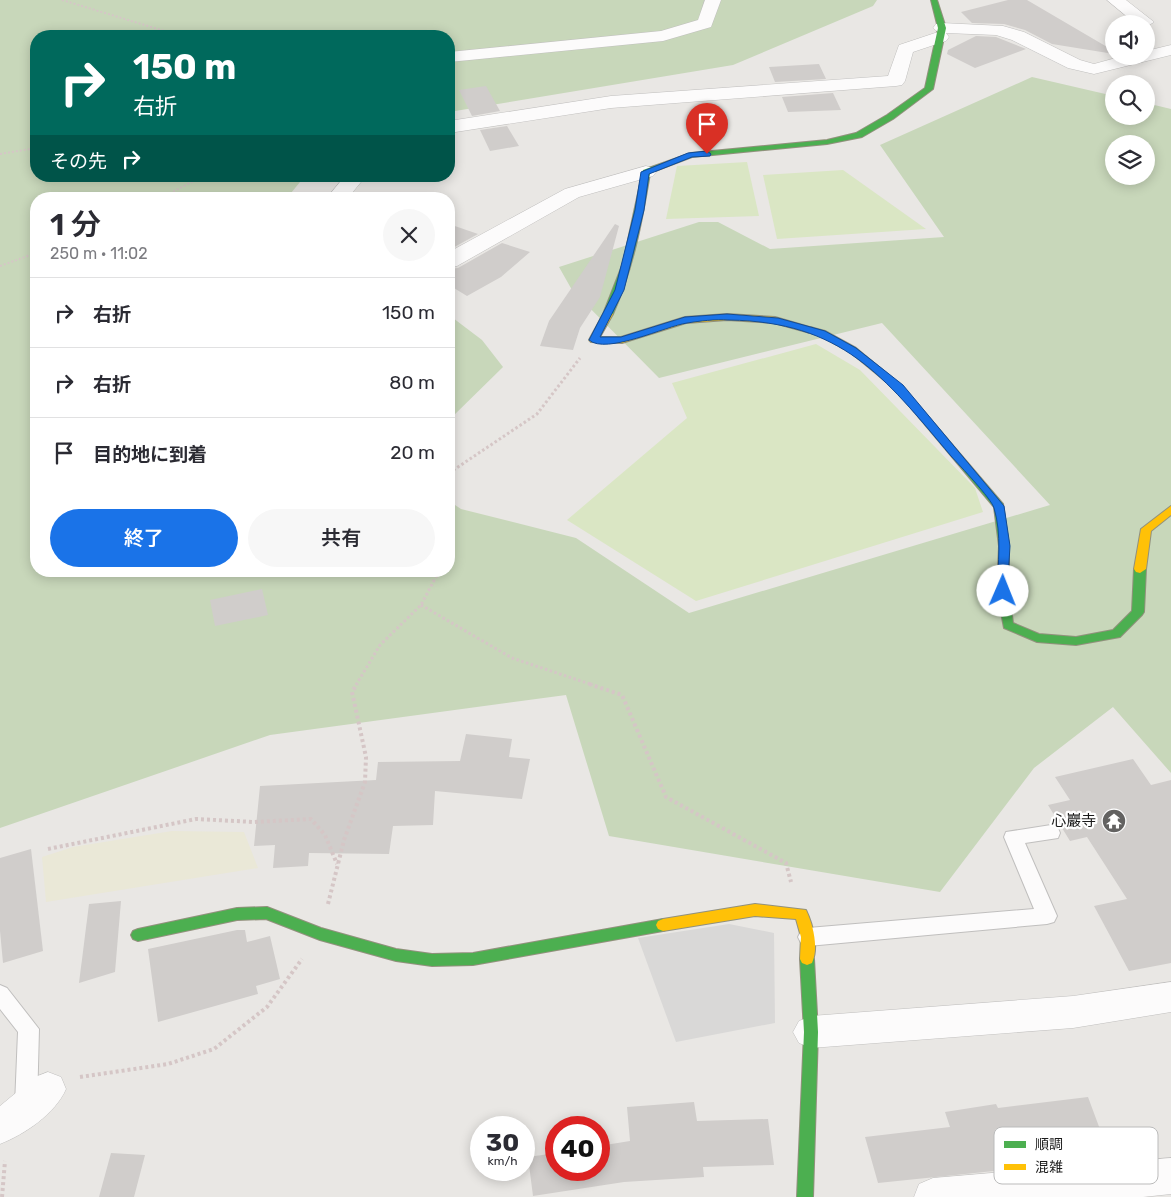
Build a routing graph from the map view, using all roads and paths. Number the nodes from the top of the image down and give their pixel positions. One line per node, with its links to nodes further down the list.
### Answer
1 (62, 0): 6 (path)
2 (713, 0): 10 (street)
3 (934, 0): 7 (street)
4 (1115, 0): 5 (street)
5 (1135, 15)
6 (162, 30)
7 (941, 32): 11 (street); 12 (street); 15 (street)
8 (1171, 50): 9 (street)
9 (1155, 54)
10 (455, 56)
11 (1110, 65)
12 (455, 126)
13 (30, 149): 14 (path)
14 (0, 154)
15 (646, 172): 21 (street); 23 (street)
16 (192, 182): 18 (path)
17 (351, 182): 19 (street)
18 (172, 192)
19 (342, 192)
20 (30, 255): 22 (path)
21 (455, 258)
22 (0, 266)
23 (594, 340): 24 (path); 25 (street)
24 (455, 469)
25 (1171, 510)
26 (436, 577): 27 (path)
27 (421, 606): 30 (path); 31 (path)
28 (1051, 833): 34 (lane)
29 (48, 849): 30 (path)
30 (337, 867): 32 (path)
31 (801, 914): 32 (street); 34 (street)
32 (320, 934): 33 (street); 38 (path)
33 (138, 935)
34 (808, 937): 37 (street)
35 (0, 994): 38 (lane)
36 (1171, 997): 37 (street)
37 (811, 1032): 42 (street)
38 (25, 1108)
39 (1171, 1176): 40 (street)
40 (1158, 1177)
41 (1080, 1184): 43 (street)
42 (805, 1197)
43 (933, 1197)

